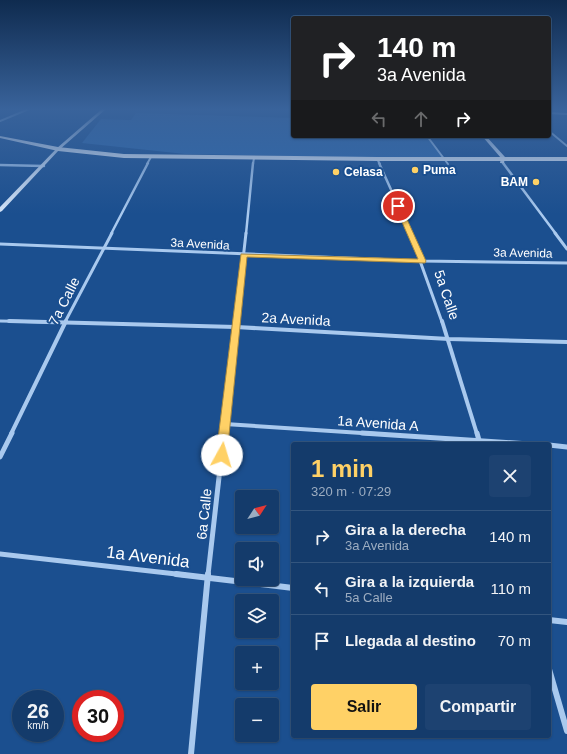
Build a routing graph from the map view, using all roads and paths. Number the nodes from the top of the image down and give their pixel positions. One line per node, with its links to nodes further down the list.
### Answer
1 (0, 144): 7 (main road)
2 (33, 144): 6 (main road)
3 (64, 144): 6 (street)
4 (434, 144): 12 (street)
5 (490, 144): 9 (street)
6 (58, 149): 7 (street); 8 (main road)
7 (55, 155): 8 (main road); 15 (street)
8 (149, 159): 11 (main road); 18 (street, 7a Calle)
9 (502, 160): 10 (main road); 12 (main road); 19 (street)
10 (567, 160)
11 (253, 161): 13 (main road); 20 (street, 6a Calle)
12 (447, 161): 13 (main road)
13 (378, 162): 21 (street, 5a Calle)
14 (0, 166): 15 (street)
15 (44, 166): 16 (street)
16 (0, 210)
17 (0, 244): 18 (street, 3a Avenida)
18 (104, 247): 20 (street, 3a Avenida); 24 (street, 7a Calle)
19 (567, 249)
20 (244, 255): 21 (street, 3a Avenida); 25 (street, 6a Calle)
21 (422, 261): 22 (street, 3a Avenida); 26 (street, 5a Calle)
22 (567, 263)
23 (0, 321): 24 (street, 2a Avenida)
24 (65, 323): 25 (street, 2a Avenida); 32 (street, 7a Calle)
25 (236, 327): 26 (street, 2a Avenida); 28 (street, 6a Calle)
26 (449, 339): 27 (street, 2a Avenida); 29 (street, 5a Calle)
27 (567, 342)
28 (225, 424): 29 (street, 1a Avenida A); 34 (street, 6a Calle)
29 (479, 442)
30 (551, 445): 31 (street)
31 (567, 447)
32 (0, 457)
33 (0, 554): 34 (street, 1a Avenida)
34 (208, 578): 35 (street, 1a Avenida); 40 (street, 6a Calle)
35 (291, 588)
36 (551, 620): 37 (street)
37 (567, 622)
38 (551, 676): 39 (street)
39 (567, 731)
40 (191, 754)

